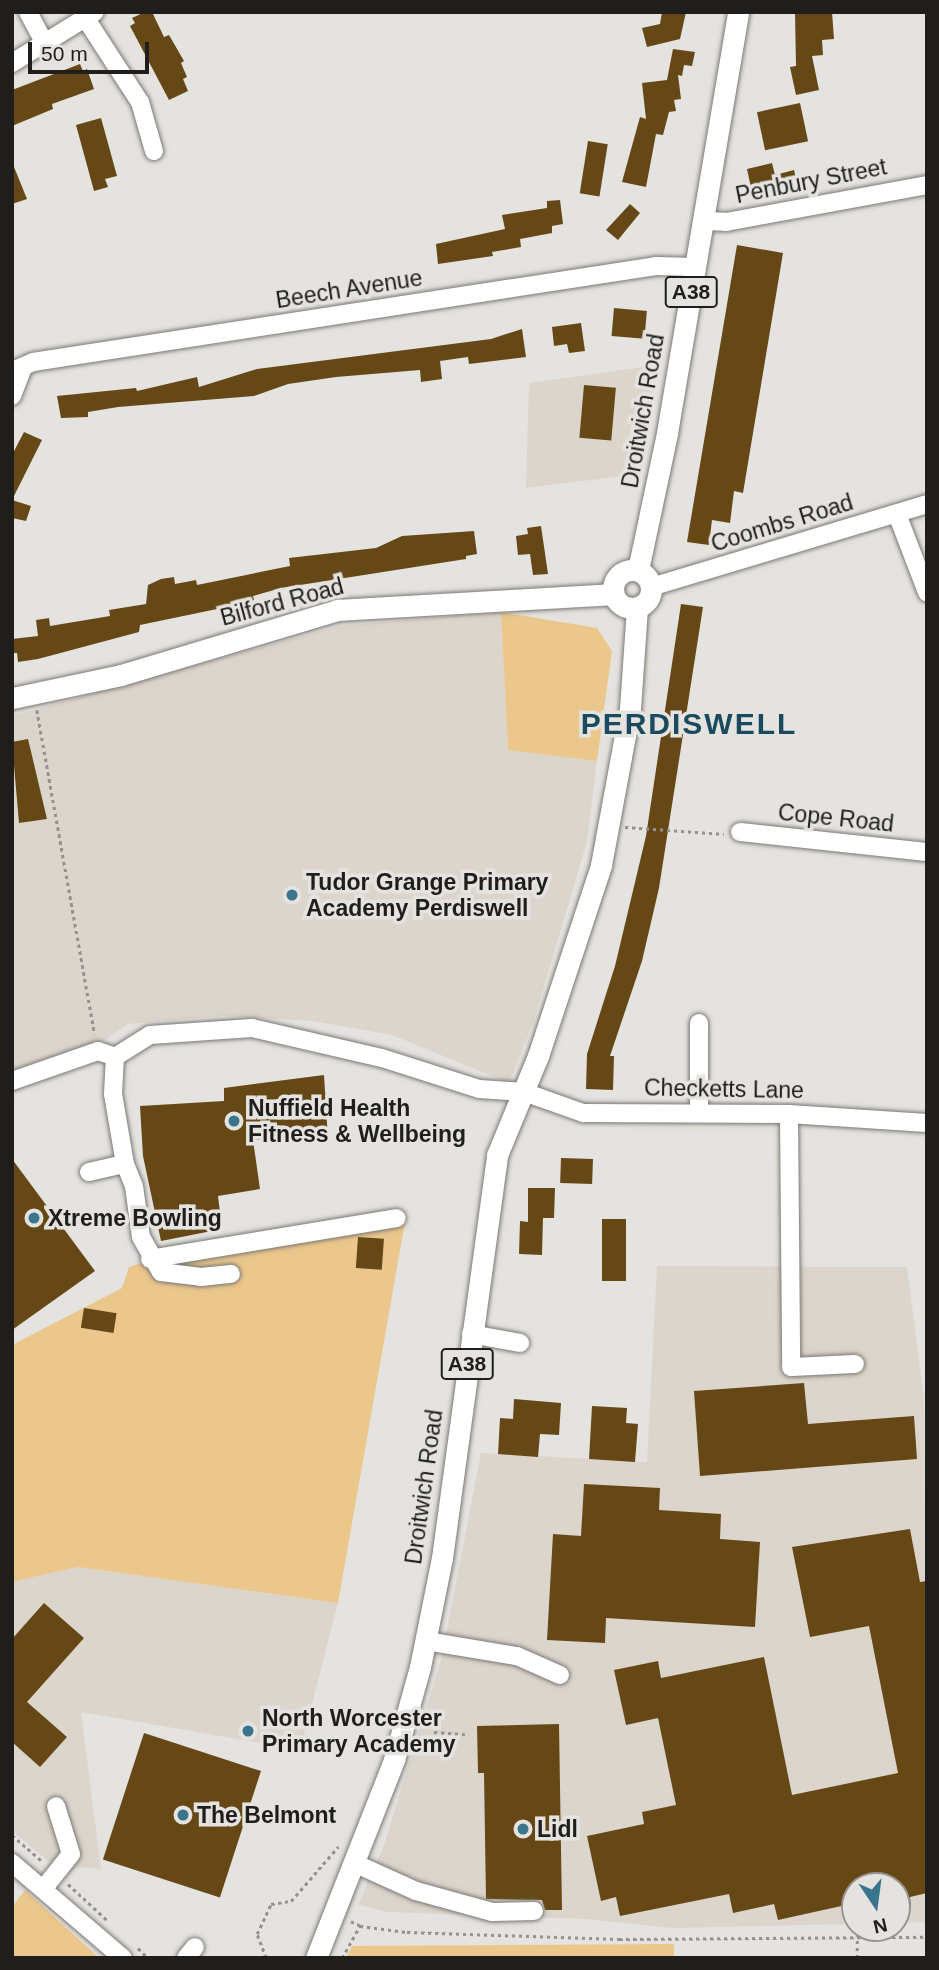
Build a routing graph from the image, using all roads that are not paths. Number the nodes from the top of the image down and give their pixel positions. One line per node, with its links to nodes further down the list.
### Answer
1 (29, 12): 4 (street)
2 (738, 12): 8 (main road, Droitwich Road / A38)
3 (91, 16): 4 (street); 6 (street)
4 (46, 46): 5 (street)
5 (12, 63)
6 (154, 151)
7 (927, 185): 8 (street, Penbury Street)
8 (704, 221): 9 (main road, Droitwich Road / A38)
9 (696, 267): 10 (street, Beech Avenue); 14 (main road, Droitwich Road / A38)
10 (17, 371): 11 (street)
11 (12, 396)
12 (927, 504): 13 (street, Coombs Road)
13 (897, 514): 15 (street, Coombs Road); 16 (street)
14 (638, 570): 15 (main road); 17 (main road)
15 (652, 587): 18 (main road)
16 (927, 592)
17 (614, 594): 18 (main road); 19 (main road, Bilford Road)
18 (636, 607): 25 (main road, Droitwich Road / A38)
19 (12, 698)
20 (740, 832): 21 (street, Cope Road)
21 (927, 852)
22 (699, 1023): 26 (street)
23 (115, 1058): 24 (street); 25 (street, Checketts Lane); 29 (street)
24 (12, 1081)
25 (524, 1092): 26 (street, Checketts Lane); 34 (main road, Droitwich Road / A38)
26 (699, 1112): 27 (street, Checketts Lane)
27 (789, 1114): 28 (street, Checketts Lane); 36 (street)
28 (927, 1123)
29 (125, 1164): 30 (street); 32 (street)
30 (89, 1172)
31 (397, 1218): 32 (street)
32 (150, 1259): 33 (street)
33 (231, 1274)
34 (471, 1334): 35 (street); 37 (main road, Droitwich Road / A38)
35 (520, 1343)
36 (855, 1364)
37 (426, 1640): 38 (street); 40 (main road, Droitwich Road / A38)
38 (560, 1675)
39 (56, 1806): 42 (street)
40 (354, 1863): 43 (street); 45 (main road, Droitwich Road / A38)
41 (13, 1864): 42 (street)
42 (44, 1888): 44 (street)
43 (534, 1911)
44 (123, 1958)
45 (316, 1958)

